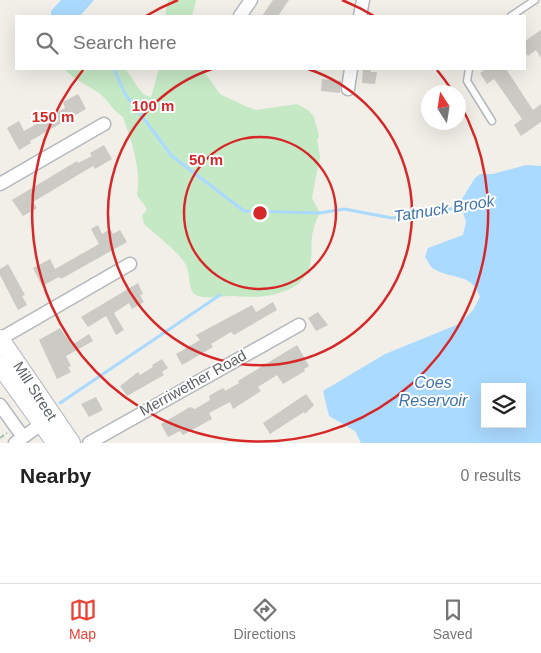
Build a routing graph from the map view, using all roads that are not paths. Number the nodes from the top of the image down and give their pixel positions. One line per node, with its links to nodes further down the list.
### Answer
1 (251, 0): 4 (street)
2 (363, 0): 5 (street)
3 (535, 0): 6 (lane)
4 (241, 15)
5 (360, 15)
6 (512, 15)
7 (351, 70): 9 (street)
8 (469, 70): 10 (lane)
9 (348, 89)
10 (492, 121)
11 (104, 124): 12 (street)
12 (0, 184)
13 (130, 264): 15 (street)
14 (299, 325): 22 (street, Merriwether Road)
15 (0, 339): 18 (main road, Mill Street)
16 (0, 365): 18 (main road, Mill Street)
17 (0, 405): 19 (street)
18 (46, 420): 19 (street); 20 (main road, Mill Street); 21 (main road, Mill Street)
19 (19, 440)
20 (56, 443)
21 (71, 443)
22 (89, 443)

